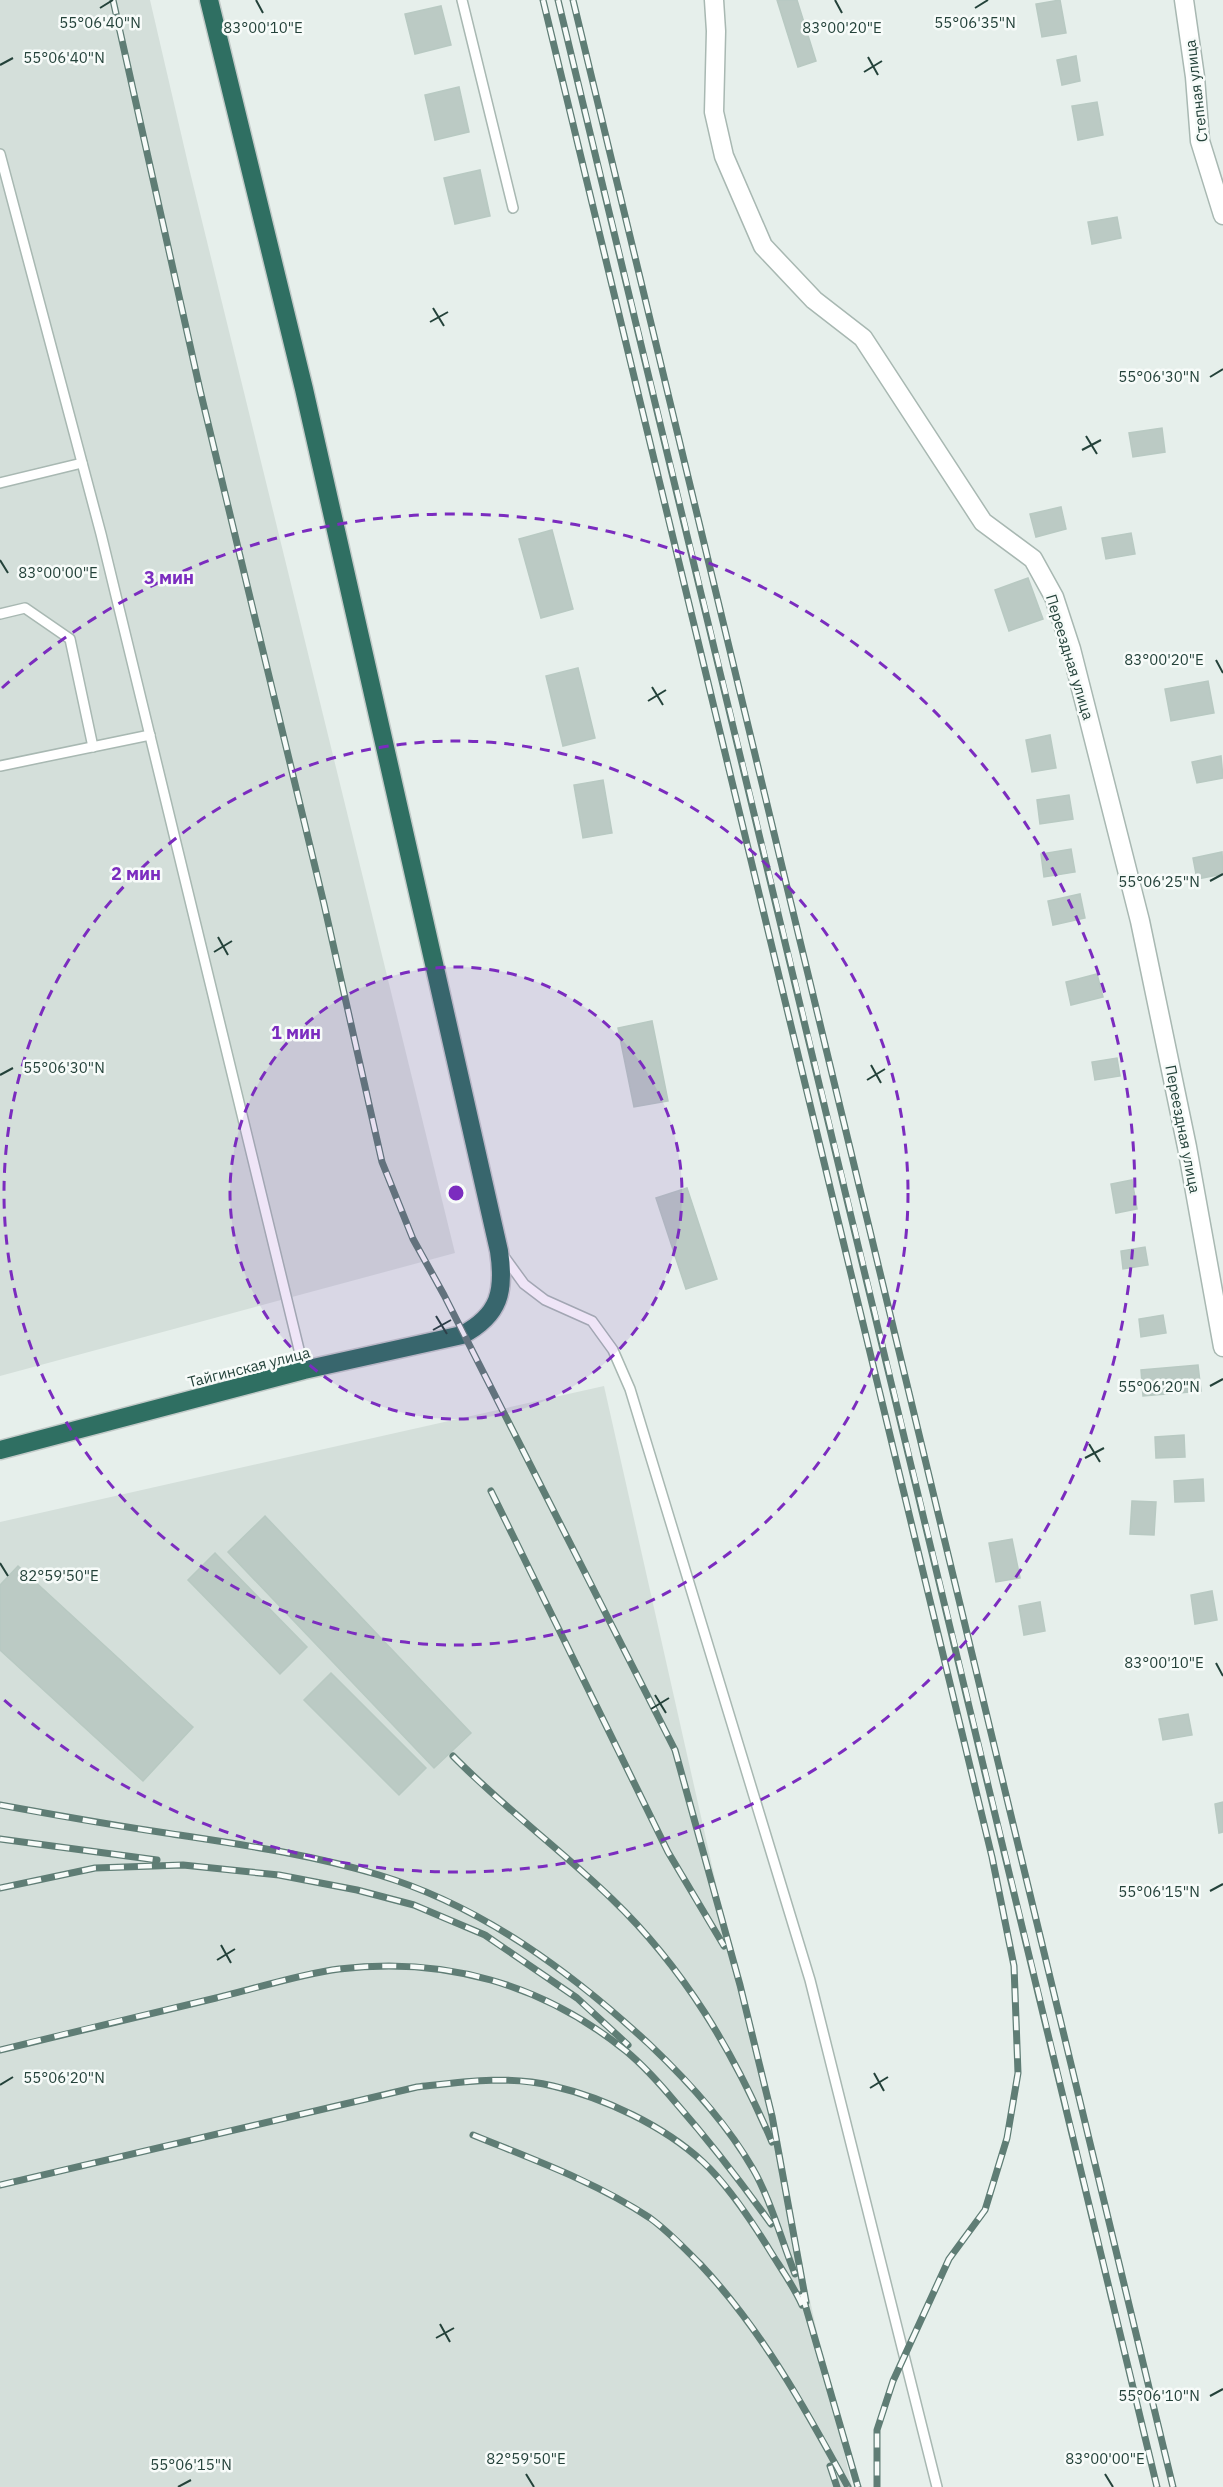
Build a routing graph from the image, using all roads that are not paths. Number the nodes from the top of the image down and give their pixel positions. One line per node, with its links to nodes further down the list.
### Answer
1 (209, 0): 15 (highway)
2 (462, 0): 7 (lane)
3 (714, 0): 16 (street, Переездная улица)
4 (1184, 0): 8 (street, Степная улица)
5 (0, 154): 6 (lane)
6 (4, 185): 9 (lane)
7 (513, 208)
8 (1223, 215)
9 (82, 463): 10 (lane); 12 (lane)
10 (0, 483)
11 (0, 614): 13 (lane)
12 (150, 735): 13 (lane); 17 (lane)
13 (93, 747): 14 (lane)
14 (0, 766)
15 (499, 1251): 17 (highway, Тайгинская улица); 19 (lane)
16 (1223, 1347)
17 (304, 1370): 18 (highway, Тайгинская улица)
18 (0, 1450)
19 (937, 2487)

